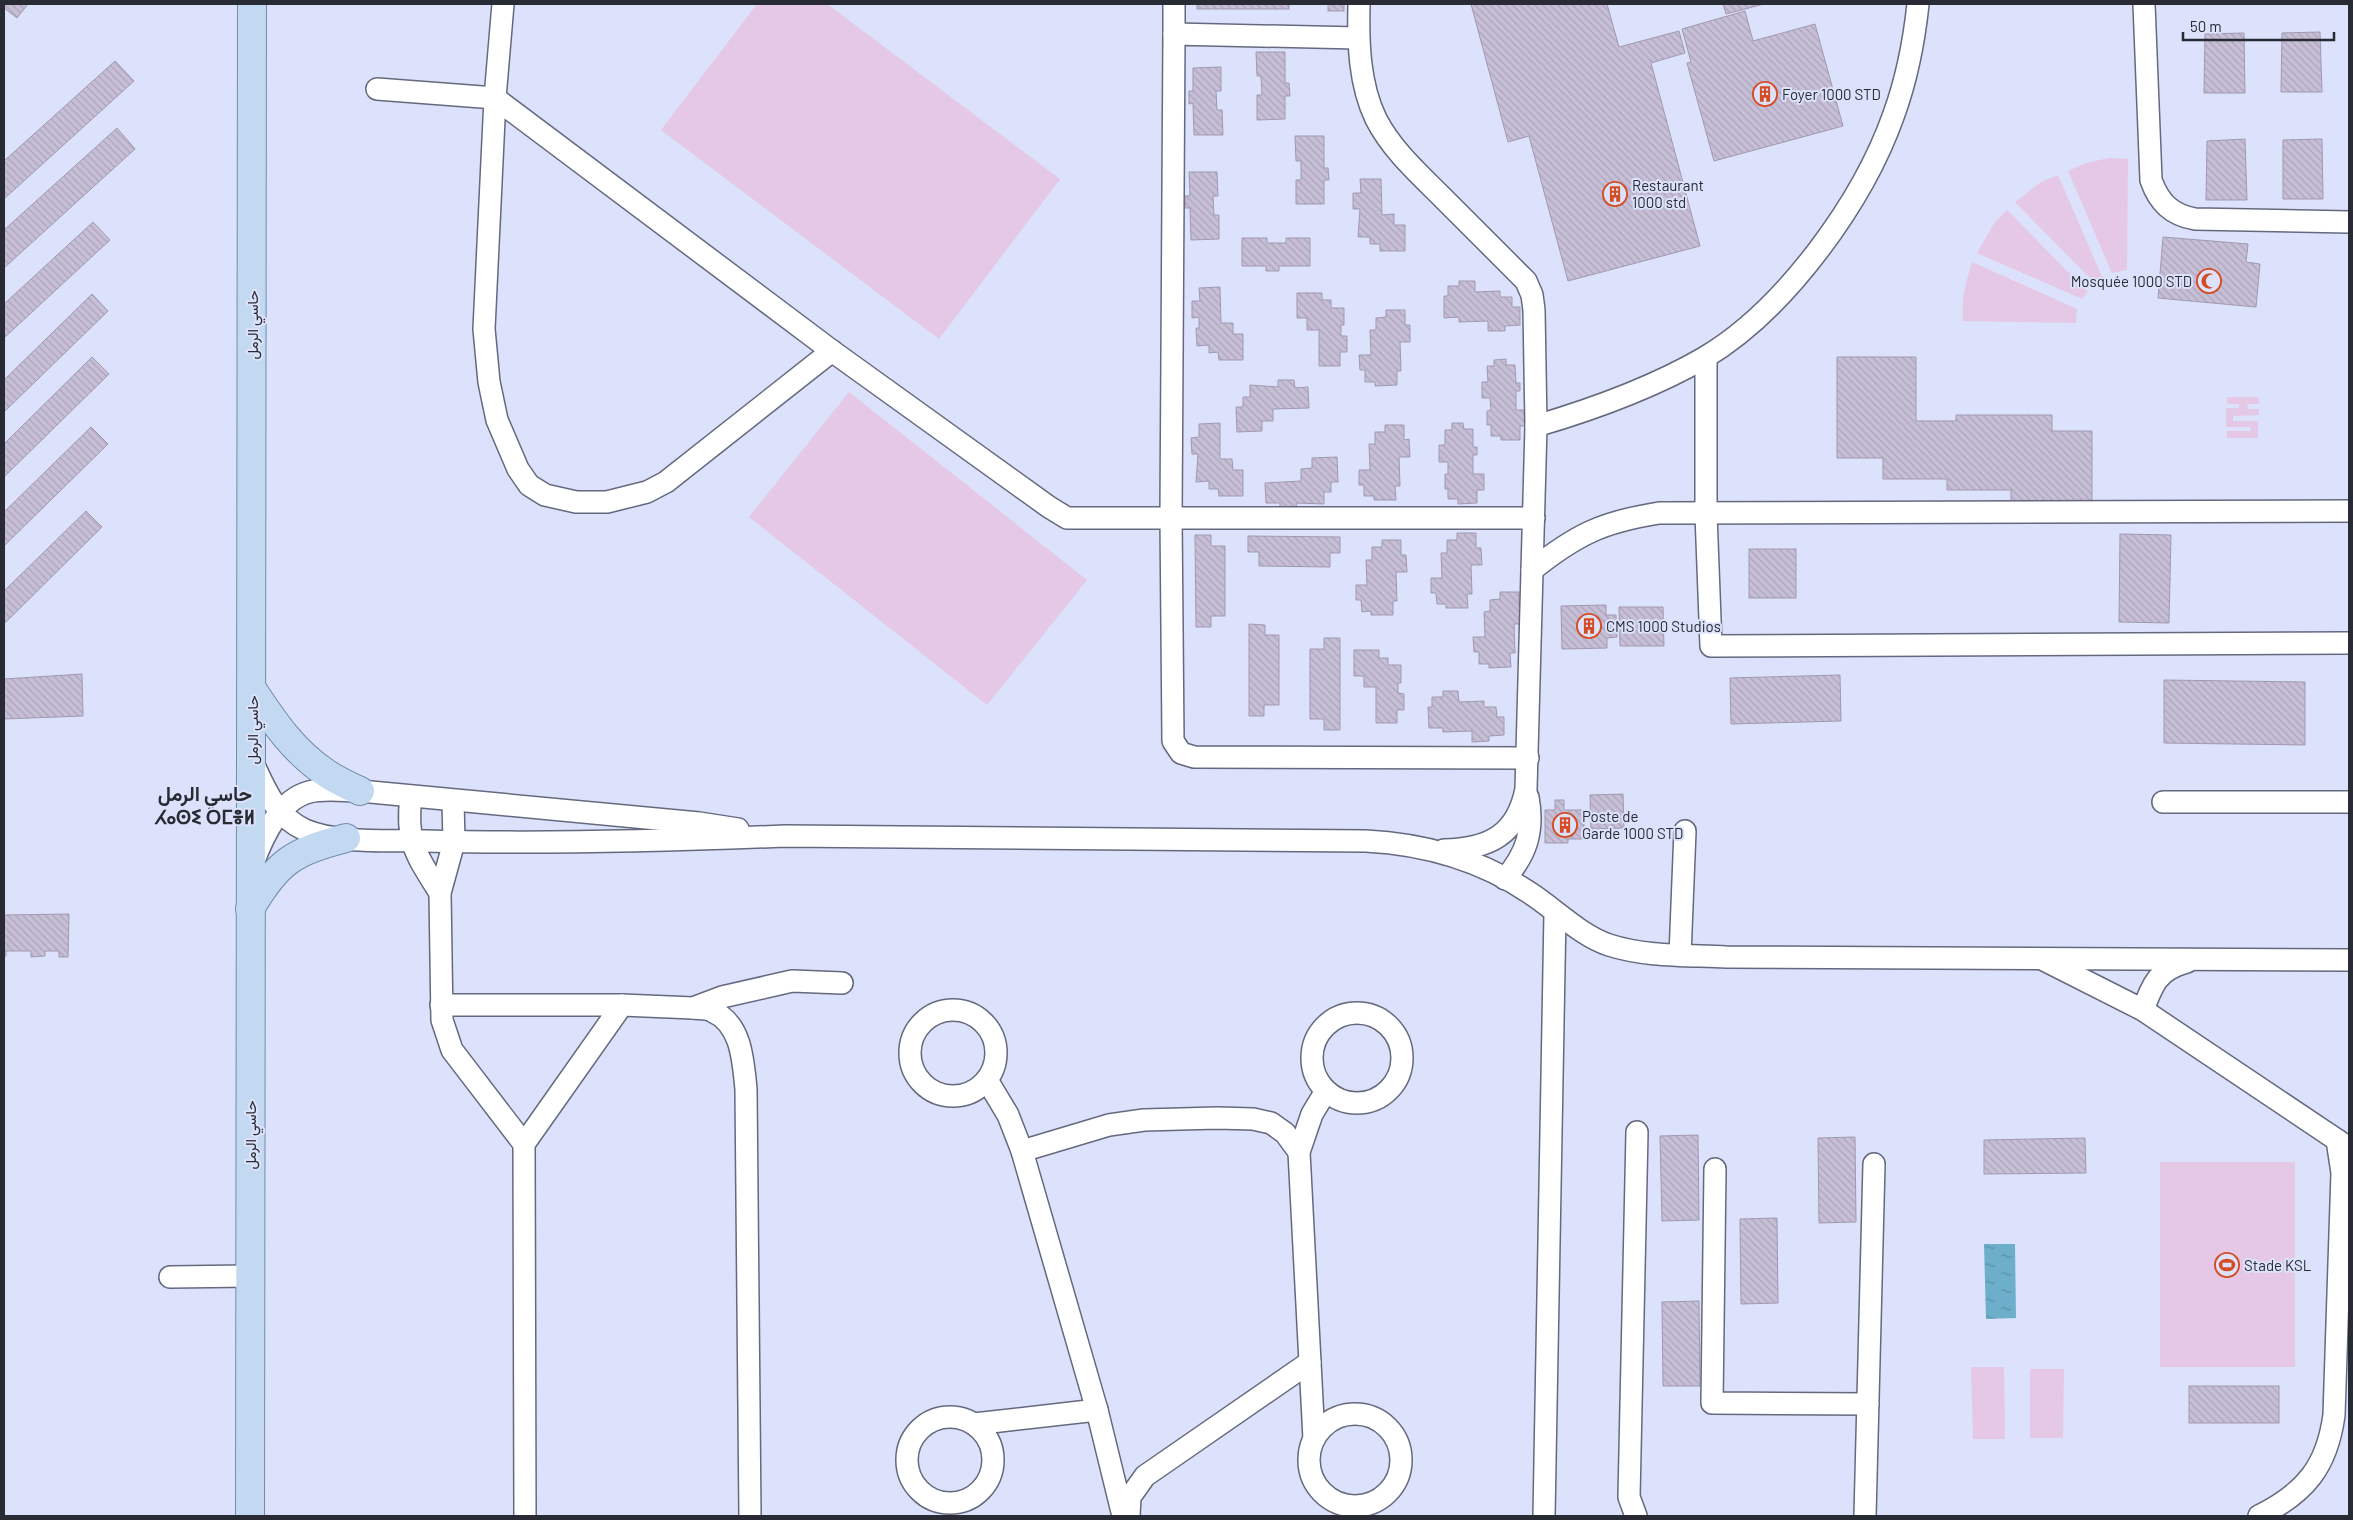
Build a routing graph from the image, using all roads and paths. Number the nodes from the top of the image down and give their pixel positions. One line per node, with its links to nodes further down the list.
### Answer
1 (252, 4): 21 (main road, حاسي الرمل)
2 (503, 4): 10 (street)
3 (1174, 4): 7 (street)
4 (1359, 4): 8 (street)
5 (1918, 4): 13 (street)
6 (2144, 4): 11 (street)
7 (1174, 34): 8 (street); 17 (street)
8 (1358, 38): 14 (street)
9 (377, 90): 10 (street)
10 (495, 98): 12 (street); 12 (street)
11 (2349, 222)
12 (832, 351): 17 (street)
13 (1706, 357): 14 (street); 16 (street)
14 (1536, 426): 18 (street)
15 (2349, 511): 16 (street)
16 (1706, 514): 19 (street); 20 (street)
17 (1171, 516): 18 (street); 22 (street)
18 (1534, 518): 19 (street)
19 (1532, 570): 22 (street)
20 (2349, 643)
21 (252, 689): 23 (main road, حاسي الرمل); 25 (main road)
22 (1528, 758): 24 (street)
23 (251, 760): 30 (street); 37 (main road, حاسي الرمل)
24 (1526, 789): 36 (street); 38 (street)
25 (360, 791): 26 (street); 30 (street)
26 (411, 797): 27 (street); 34 (street)
27 (453, 801): 32 (street); 35 (street)
28 (2163, 802): 29 (street)
29 (2349, 802)
30 (280, 812): 33 (street); 37 (street)
31 (1685, 831): 42 (street)
32 (785, 836): 35 (street); 36 (street)
33 (346, 838): 34 (street); 40 (main road)
34 (411, 841): 35 (street); 39 (street)
35 (454, 842): 39 (street)
36 (1432, 850): 38 (street)
37 (250, 870): 40 (main road, حاسي الرمل)
38 (1505, 879): 41 (street)
39 (440, 893): 48 (street)
40 (250, 909): 60 (main road, حاسي الرمل)
41 (1555, 913): 42 (street); 72 (street)
42 (1680, 955): 43 (street)
43 (2039, 958): 44 (street); 50 (street)
44 (2197, 959): 45 (street); 50 (street)
45 (2349, 960)
46 (842, 983): 49 (street)
47 (622, 1005): 48 (street); 49 (street); 54 (street)
48 (441, 1006): 54 (street)
49 (693, 1008): 69 (street)
50 (2143, 1010): 55 (street)
51 (986, 1080): 51 (street); 56 (street)
52 (1326, 1091): 52 (street); 57 (street)
53 (1637, 1132): 73 (street)
54 (524, 1144): 68 (street)
55 (2343, 1144): 75 (street)
56 (1022, 1151): 57 (street); 64 (street)
57 (1299, 1152): 62 (street)
58 (1874, 1164): 63 (street)
59 (1715, 1169): 63 (street)
60 (250, 1276): 61 (street); 67 (main road, حاسي الرمل)
61 (170, 1277)
62 (1310, 1362): 66 (street); 71 (street)
63 (1868, 1404): 74 (street)
64 (1097, 1410): 65 (street); 70 (street)
65 (974, 1424): 65 (street)
66 (1314, 1438): 66 (street)
67 (250, 1516)
68 (525, 1516)
69 (750, 1516)
70 (1123, 1516)
71 (1129, 1516)
72 (1544, 1516)
73 (1636, 1516)
74 (1865, 1516)
75 (2259, 1516)

